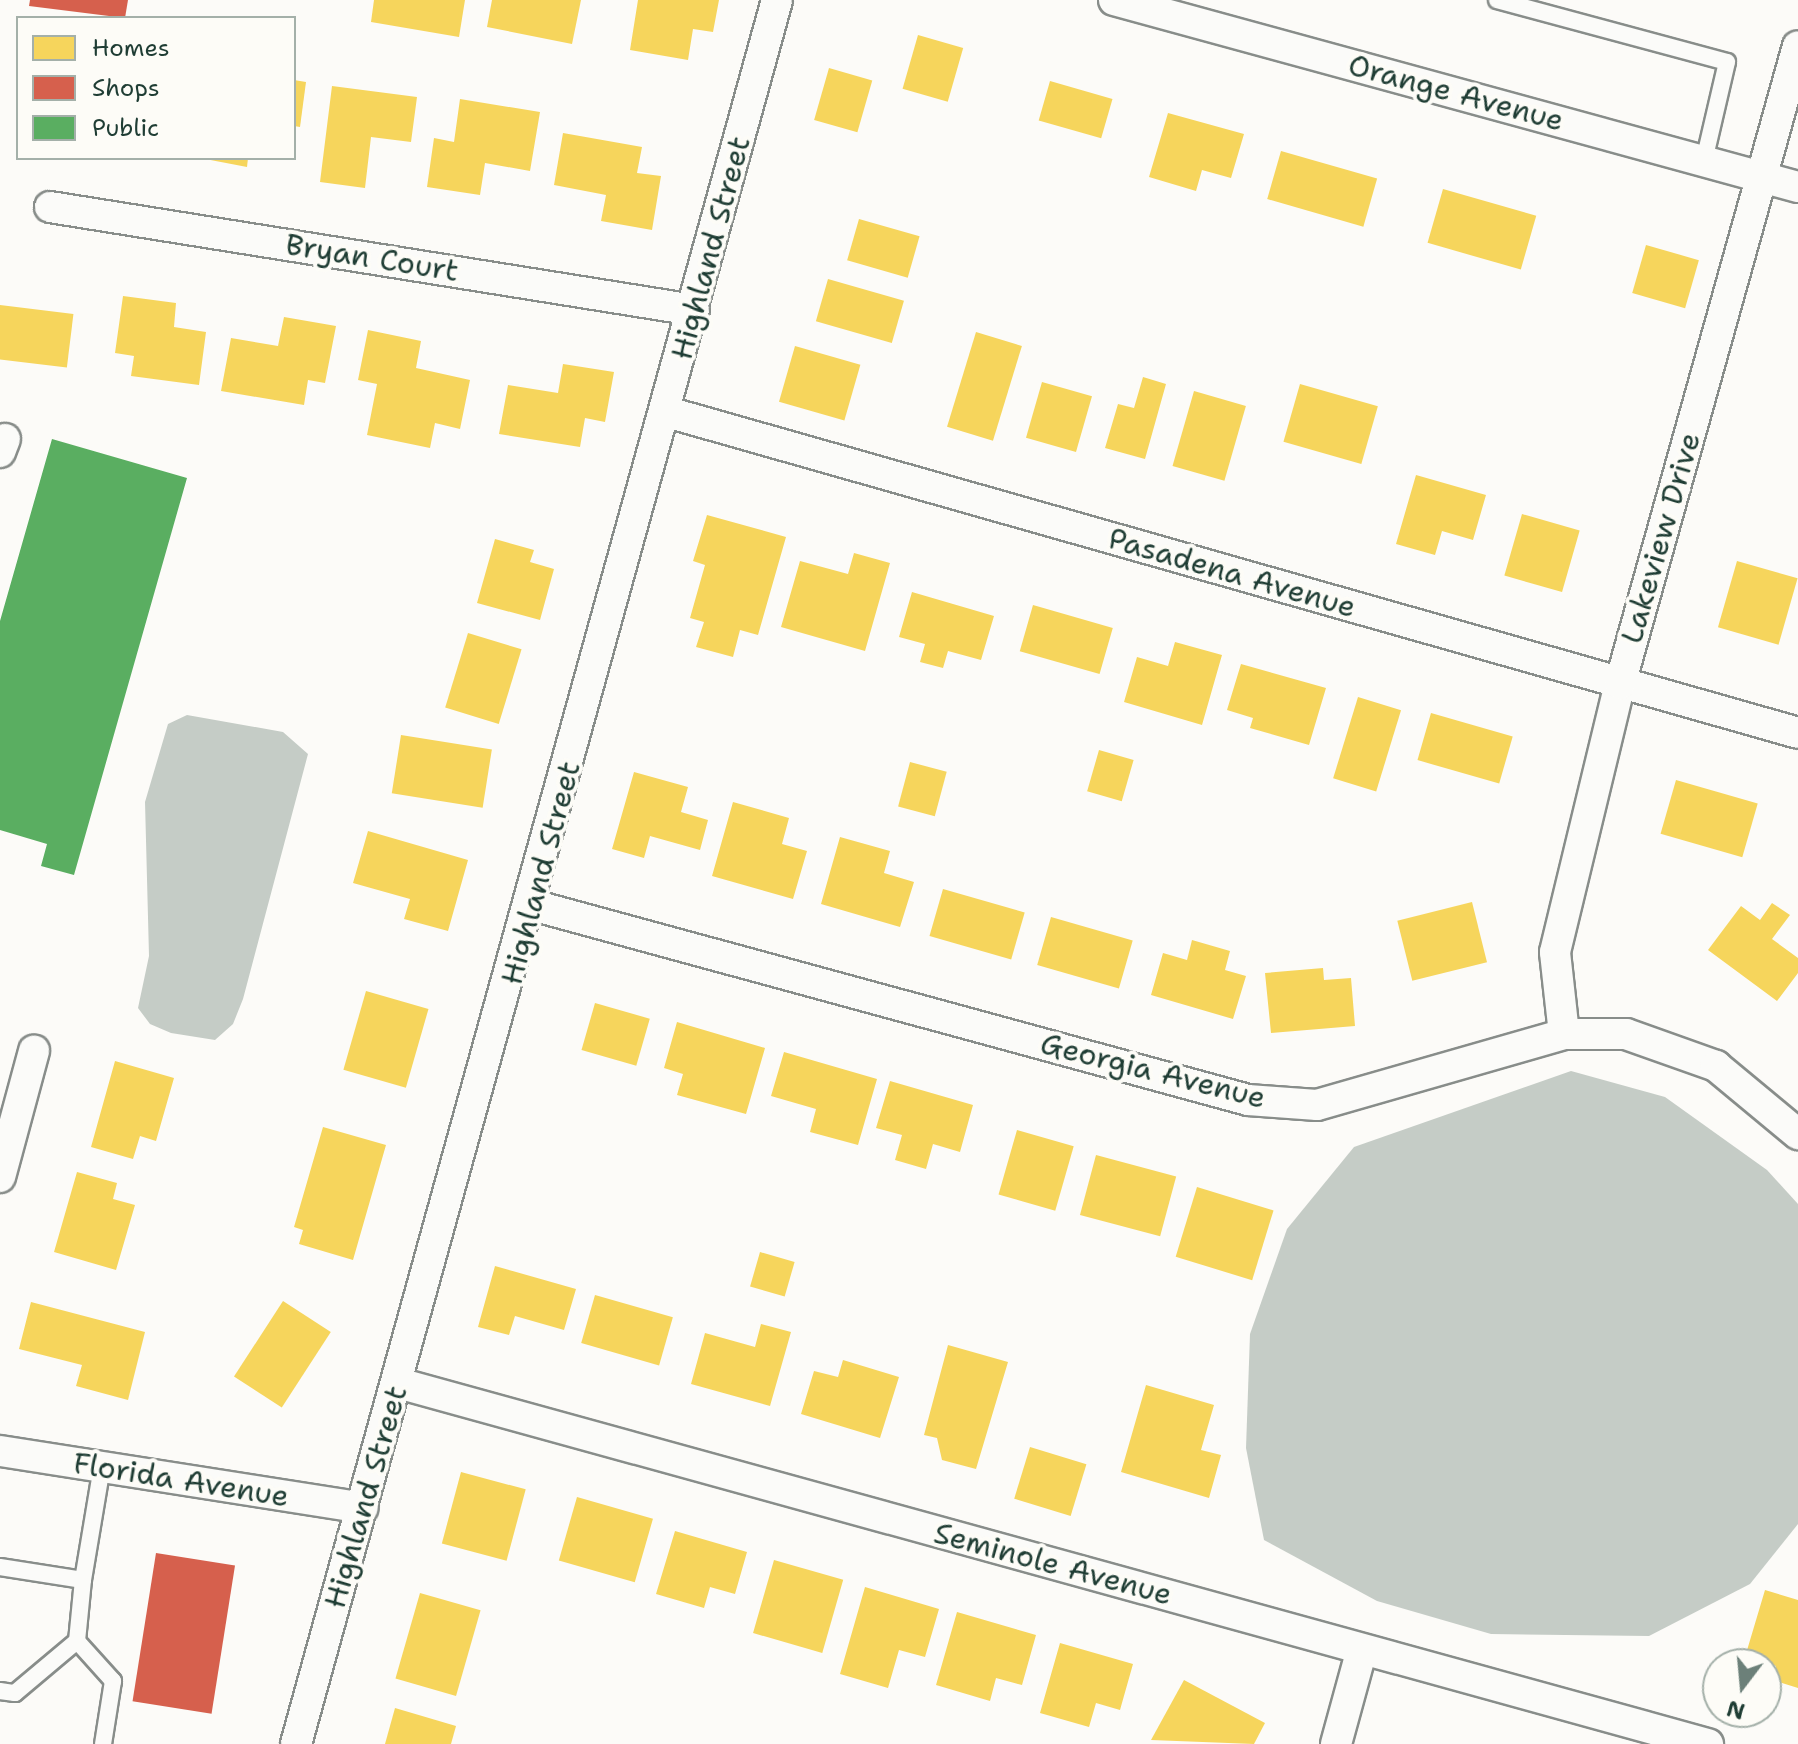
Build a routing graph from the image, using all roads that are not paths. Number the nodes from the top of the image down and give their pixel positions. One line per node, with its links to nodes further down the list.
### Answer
1 (777, 0): 9 (street, Highland Street)
2 (1114, 0): 5 (street, Orange Avenue)
3 (1497, 0): 5 (lane)
4 (1798, 46): 6 (street, Lakeview Drive)
5 (1704, 161): 6 (street, Orange Avenue)
6 (1761, 177): 7 (street, Orange Avenue); 11 (street, Lakeview Drive)
7 (1798, 187)
8 (50, 207): 9 (street, Bryan Court)
9 (694, 310): 10 (street, Highland Street)
10 (667, 412): 11 (street, Pasadena Avenue); 13 (street, Highland Street)
11 (1620, 684): 12 (street, Pasadena Avenue); 14 (street, Lakeview Drive)
12 (1798, 733)
13 (532, 905): 14 (street, Georgia Avenue); 18 (street, Highland Street)
14 (1564, 1034): 16 (street, Georgia Avenue)
15 (34, 1051): 17 (street)
16 (1798, 1134)
17 (0, 1177)
18 (398, 1383): 21 (street, Highland Street); 25 (street, Seminole Avenue)
19 (0, 1451): 20 (street, Florida Avenue)
20 (102, 1467): 21 (street, Florida Avenue); 23 (lane)
21 (363, 1508): 28 (street, Highland Street)
22 (0, 1567): 23 (lane)
23 (83, 1580): 24 (lane)
24 (77, 1641): 26 (lane); 27 (lane)
25 (1362, 1649): 29 (street); 30 (street, Seminole Avenue)
26 (0, 1691)
27 (103, 1744)
28 (296, 1744)
29 (1336, 1744)
30 (1708, 1744)

